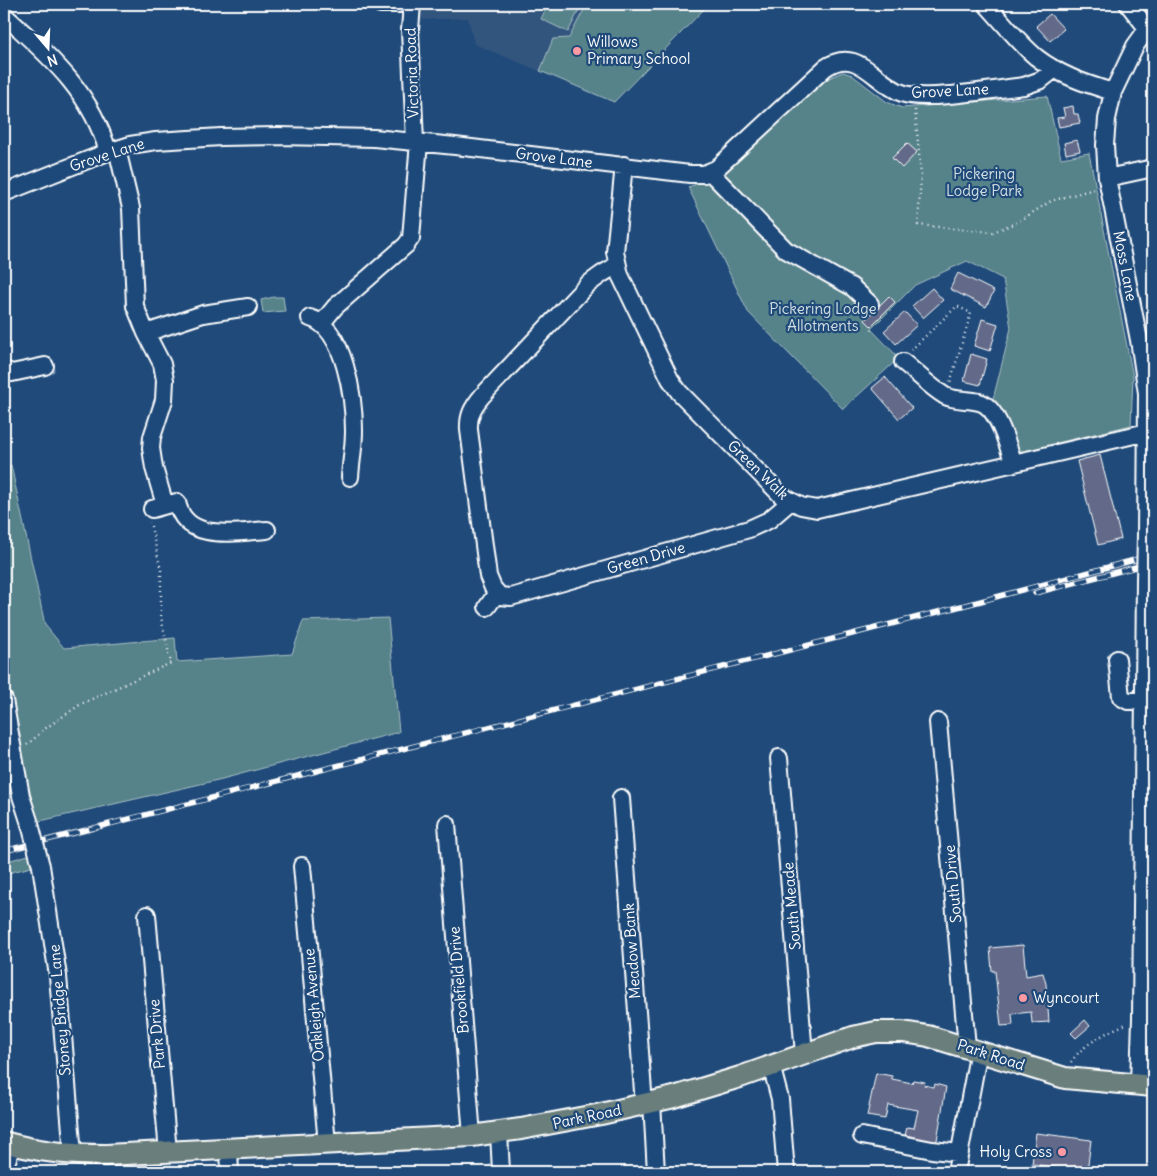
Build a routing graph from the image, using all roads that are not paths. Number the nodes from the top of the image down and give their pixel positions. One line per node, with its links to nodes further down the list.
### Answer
1 (380, 4): 2 (street)
2 (398, 4)
3 (412, 4): 10 (street, Victoria Road)
4 (986, 4): 8 (street)
5 (1128, 4): 7 (street, Moss Lane)
6 (4, 15): 11 (street)
7 (1150, 24): 9 (street, Moss Lane)
8 (1055, 69): 9 (street); 14 (street, Grove Lane)
9 (1113, 92): 15 (street, Moss Lane)
10 (417, 142): 11 (street, Grove Lane); 12 (street, Grove Lane); 26 (street, Victoria Road)
11 (112, 151): 16 (street, Grove Lane); 20 (street)
12 (624, 165): 14 (street, Grove Lane); 17 (street, Green Walk)
13 (1153, 168): 15 (street)
14 (710, 172): 18 (street)
15 (1108, 181): 24 (street, Moss Lane)
16 (4, 193)
17 (617, 265): 27 (street, Green Walk); 29 (street)
18 (870, 304)
19 (240, 313): 20 (street)
20 (146, 333): 28 (street)
21 (903, 362): 25 (street)
22 (36, 365): 23 (street)
23 (4, 370)
24 (1150, 432): 25 (street, Green Walk); 33 (street, Moss Lane, bridge)
25 (1014, 464): 27 (street, Green Walk)
26 (350, 477)
27 (790, 502): 29 (street, Green Drive)
28 (267, 530)
29 (496, 593): 30 (street)
30 (487, 607)
31 (1117, 659): 33 (street)
32 (4, 700): 53 (street, Stoney Bridge Lane, bridge)
33 (1148, 700): 43 (street, Moss Lane)
34 (938, 722): 40 (street, South Drive)
35 (779, 758): 41 (street, South Meade)
36 (621, 798): 44 (street, Meadow Bank)
37 (447, 824): 46 (street, Brookfield Drive)
38 (302, 866): 49 (street, Oakleigh Avenue)
39 (147, 915): 51 (street, Park Drive)
40 (973, 1049): 41 (main road, Park Road); 43 (main road, Park Road); 52 (street, South Drive)
41 (804, 1054): 42 (main road, Park Road)
42 (771, 1065): 44 (main road, Park Road); 58 (street)
43 (1146, 1085)
44 (648, 1104): 45 (main road, Park Road); 57 (street, Meadow Bank)
45 (499, 1132): 46 (main road, Park Road); 56 (street)
46 (472, 1136): 49 (main road, Park Road)
47 (862, 1136): 52 (street)
48 (8, 1143): 53 (main road, Park Road); 54 (street)
49 (326, 1144): 50 (main road, Park Road)
50 (229, 1150): 51 (main road, Park Road); 55 (street)
51 (168, 1152): 53 (main road, Park Road)
52 (960, 1153): 59 (street, South Drive)
53 (75, 1155)
54 (4, 1170)
55 (230, 1172)
56 (501, 1172)
57 (656, 1172)
58 (786, 1172)
59 (956, 1172)

